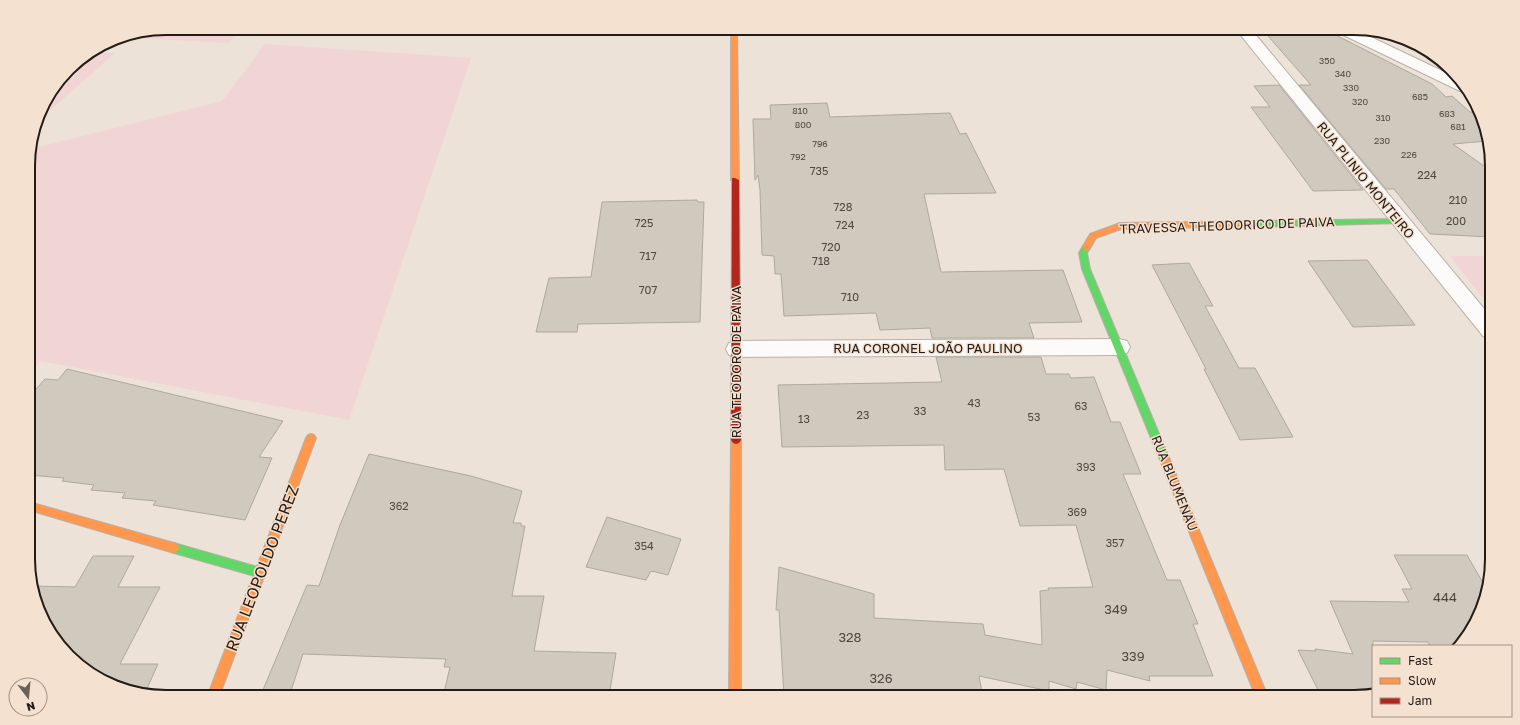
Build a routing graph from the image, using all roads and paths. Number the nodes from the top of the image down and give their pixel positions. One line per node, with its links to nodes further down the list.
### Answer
1 (734, 35): 11 (street, RUA TEODORO DE PAIVA)
2 (1248, 35): 7 (street, RUA PLINIO MONTEIRO)
3 (1356, 35): 5 (street)
4 (1414, 50): 5 (street)
5 (1392, 51): 6 (street)
6 (1455, 83)
7 (1399, 220): 8 (street, TRAVESSA THEODORICO DE PAIVA); 9 (street, RUA PLINIO MONTEIRO)
8 (1086, 269): 10 (street, RUA BLUMENAU)
9 (1485, 324)
10 (1119, 346): 11 (street, RUA CORONEL JOÃO PAULINO); 17 (street, RUA BLUMENAU)
11 (737, 349): 16 (street, RUA TEODORO DE PAIVA)
12 (311, 438): 14 (street, RUA LEOPOLDO PEREZ)
13 (35, 508): 14 (street)
14 (261, 573): 15 (street, RUA LEOPOLDO PEREZ)
15 (216, 690)
16 (735, 690)
17 (1259, 690)

